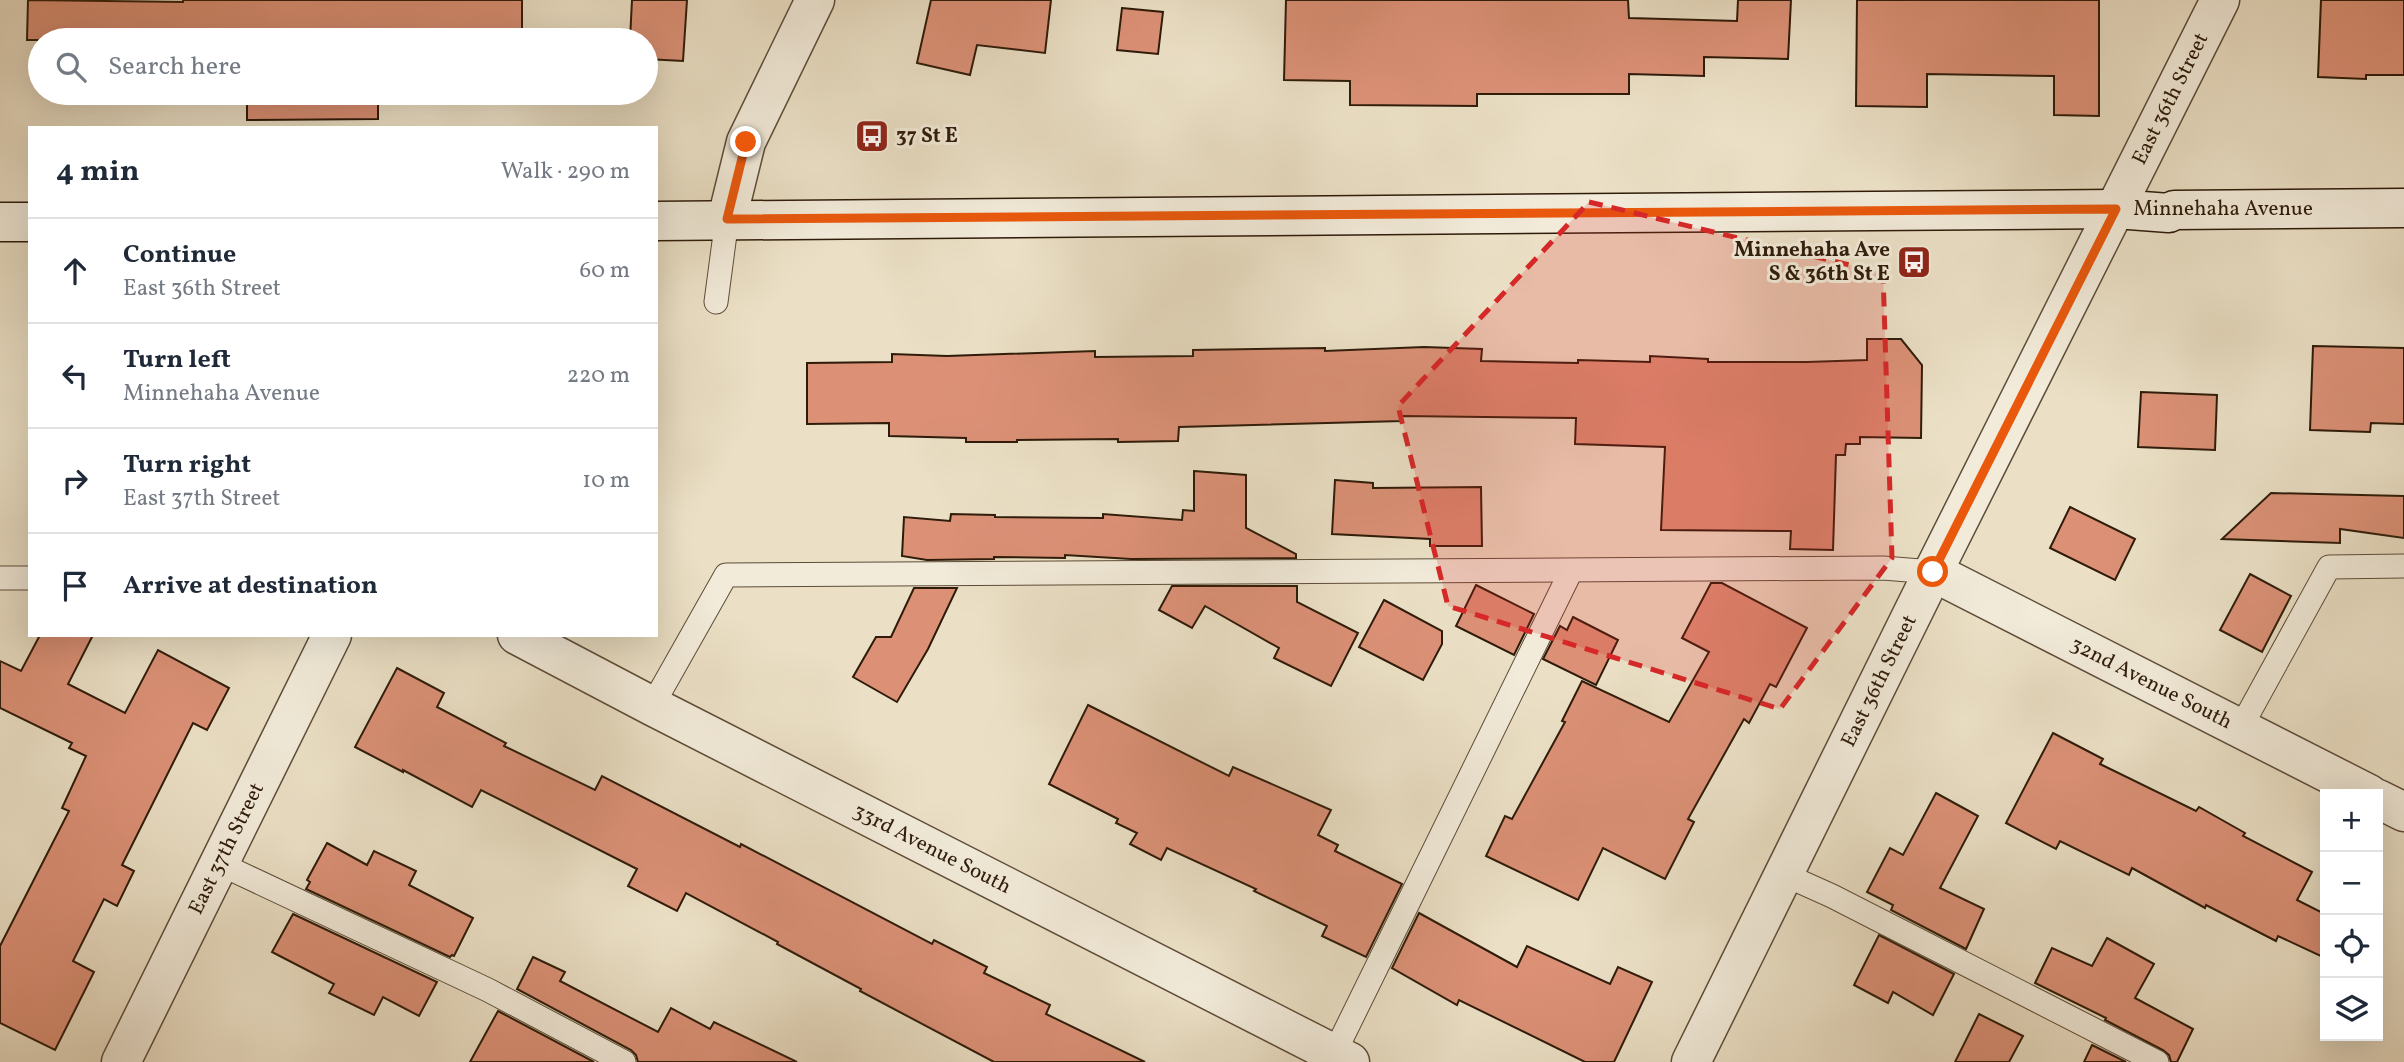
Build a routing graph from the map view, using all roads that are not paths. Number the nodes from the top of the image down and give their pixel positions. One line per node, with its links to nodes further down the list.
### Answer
1 (815, 0): 5 (street)
2 (2220, 0): 4 (street, East 36th Street)
3 (2404, 208): 4 (street, Minnehaha Avenue)
4 (2116, 209): 5 (street, Minnehaha Avenue); 12 (street, East 36th Street)
5 (727, 219): 6 (street, Minnehaha Avenue); 9 (lane)
6 (658, 221)
7 (0, 222): 8 (street)
8 (28, 222)
9 (716, 302)
10 (2404, 566): 18 (lane)
11 (1571, 571): 12 (lane); 17 (lane); 24 (lane)
12 (1933, 572): 18 (street, 32nd Avenue South); 23 (street, East 36th Street)
13 (28, 578): 14 (lane)
14 (2, 581)
15 (330, 637): 22 (street, East 37th Street)
16 (521, 637): 17 (street, 33rd Avenue South)
17 (652, 706): 24 (street, 33rd Avenue South)
18 (2241, 727): 19 (street, 32nd Avenue South)
19 (2360, 789)
20 (2383, 802): 21 (street)
21 (2404, 812)
22 (218, 863): 25 (street, East 37th Street); 26 (lane)
23 (1783, 874): 27 (street, East 36th Street); 28 (lane)
24 (1342, 1058)
25 (121, 1062)
26 (624, 1062)
27 (1691, 1062)
28 (2157, 1062)

